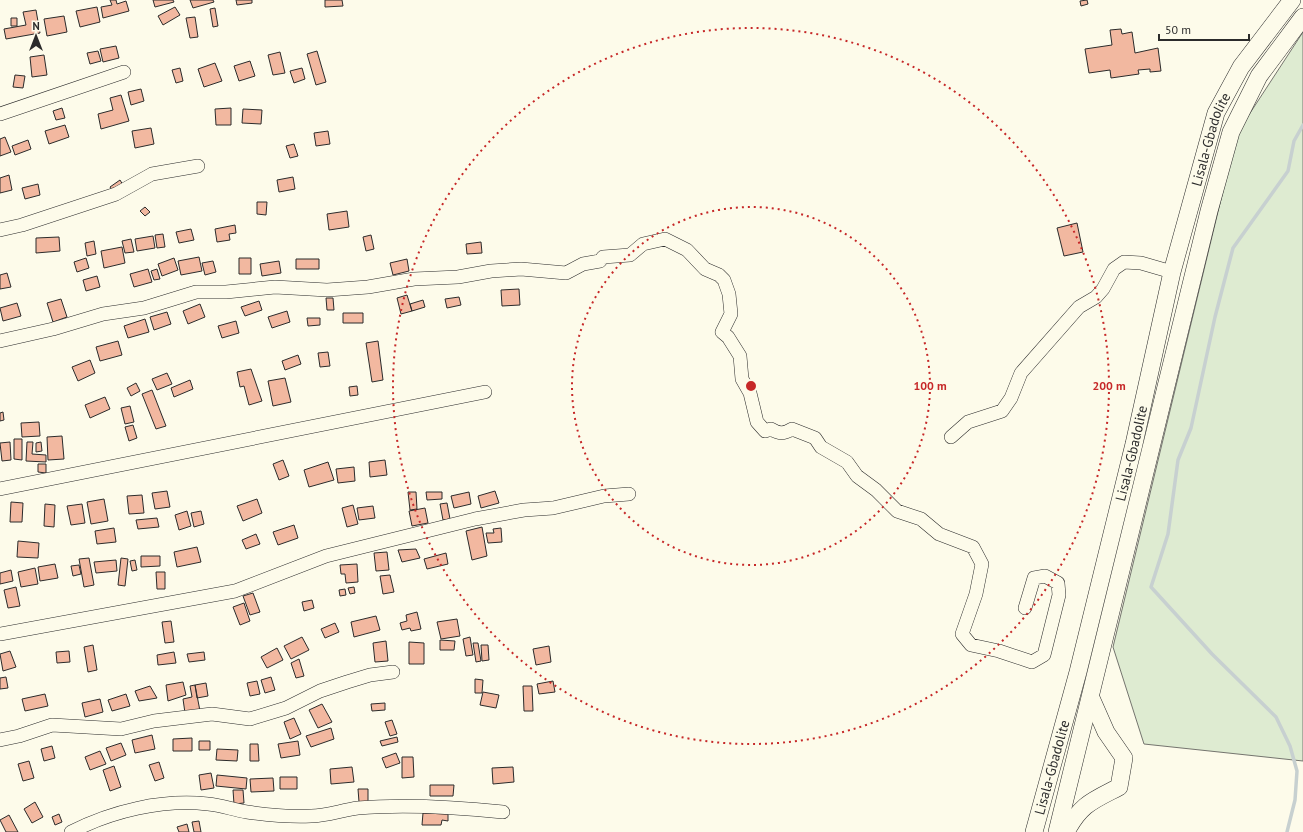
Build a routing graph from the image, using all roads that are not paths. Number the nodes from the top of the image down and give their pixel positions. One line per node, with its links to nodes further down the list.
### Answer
1 (1292, 0): 7 (main road, Lisala-Gbadolite)
2 (1303, 17): 16 (main road, Lisala-Gbadolite)
3 (124, 72): 4 (street)
4 (0, 114)
5 (198, 166): 6 (street)
6 (0, 230)
7 (1172, 272): 10 (street); 20 (main road, Lisala-Gbadolite)
8 (0, 341): 13 (street)
9 (485, 392): 11 (street)
10 (951, 437)
11 (0, 489)
12 (629, 494): 14 (street)
13 (1025, 608)
14 (0, 634)
15 (393, 672): 17 (street)
16 (1091, 698): 21 (main road, Lisala-Gbadolite); 22 (main road)
17 (0, 740)
18 (503, 812): 19 (street)
19 (70, 832)
20 (1034, 832)
21 (1057, 832)
22 (1066, 832)

